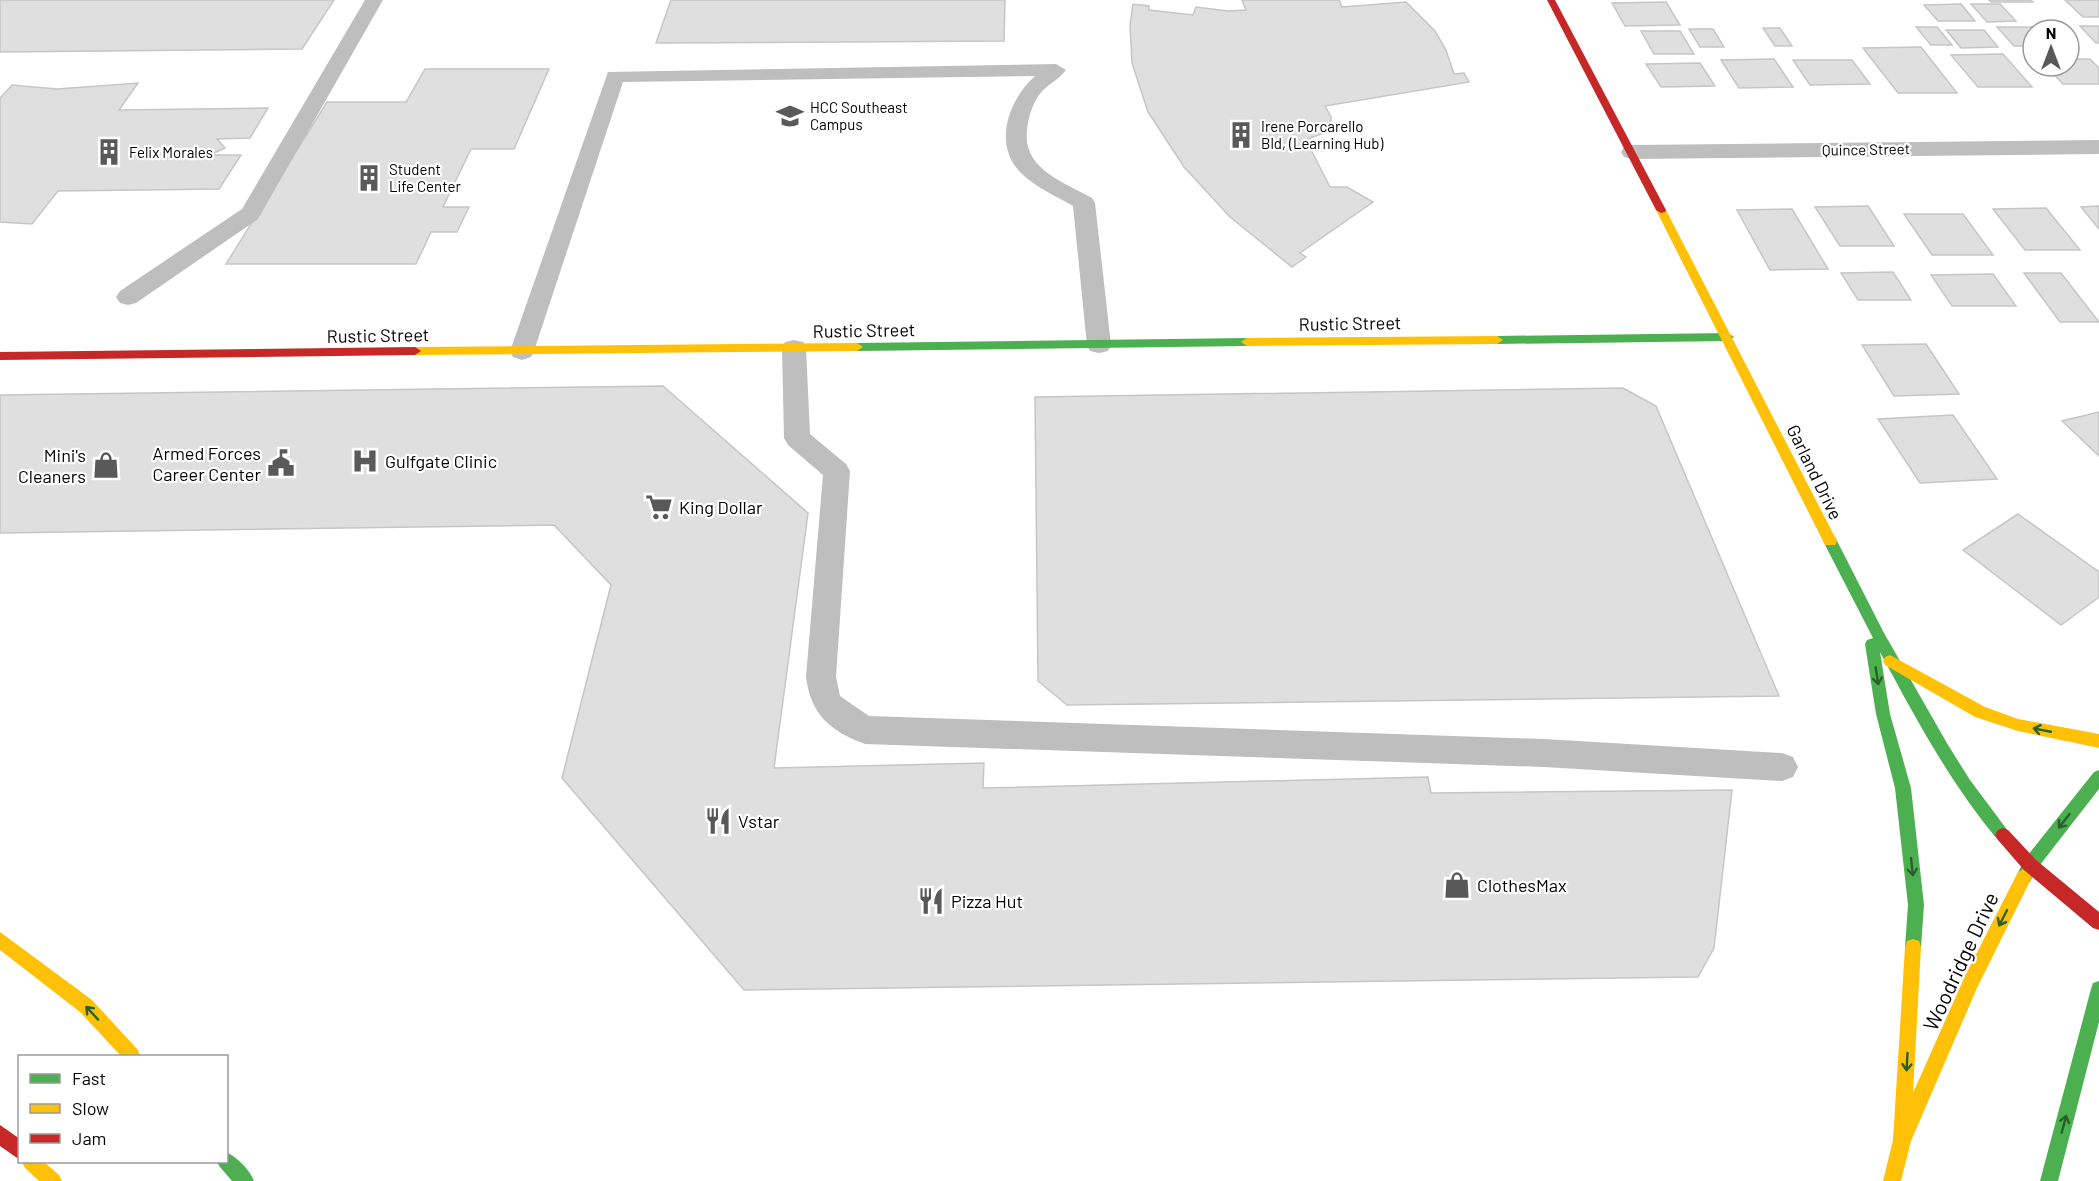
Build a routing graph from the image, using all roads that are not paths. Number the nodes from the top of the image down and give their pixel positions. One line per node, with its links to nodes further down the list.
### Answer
1 (374, 0): 5 (lane)
2 (1551, 0): 4 (main road, Garland Drive)
3 (2099, 147): 4 (street, Quince Street)
4 (1633, 152): 6 (main road, Garland Drive)
5 (128, 297)
6 (1728, 337): 7 (main road, Rustic Street); 11 (main road, Garland Drive)
7 (1099, 345): 8 (main road, Rustic Street); 9 (lane)
8 (794, 348): 9 (main road, Rustic Street); 14 (lane)
9 (522, 351): 10 (main road, Rustic Street)
10 (0, 356)
11 (1868, 618): 12 (main road, Garland Drive); 22 (main road, one-way to 22)
12 (1890, 660): 13 (main road, one-way to 12); 16 (main road, Garland Drive)
13 (2099, 741)
14 (1782, 767)
15 (2099, 777): 16 (main road, Woodridge Drive, one-way to 16)
16 (2030, 865): 17 (main road, Garland Drive); 22 (main road, Woodridge Drive, one-way to 22)
17 (2099, 922)
18 (0, 940): 20 (main road, one-way to 18)
19 (2099, 988): 29 (main road, one-way to 19)
20 (131, 1055)
21 (0, 1134): 23 (main road)
22 (1902, 1140): 28 (main road, Woodridge Drive)
23 (18, 1149)
24 (33, 1163): 26 (main road)
25 (228, 1163): 27 (main road)
26 (53, 1181)
27 (245, 1181)
28 (1893, 1181)
29 (2049, 1181)

